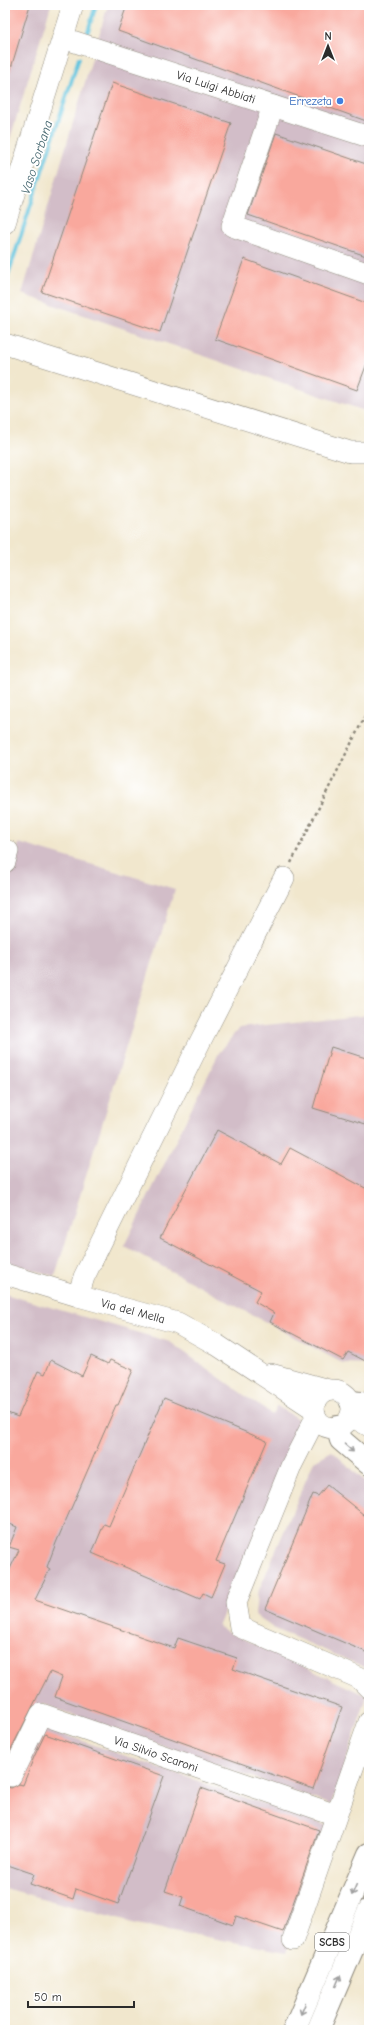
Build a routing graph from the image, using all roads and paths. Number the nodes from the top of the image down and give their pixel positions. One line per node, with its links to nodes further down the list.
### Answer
1 (73, 5): 2 (street)
2 (63, 38): 3 (street, Via Luigi Abbiati); 5 (street)
3 (274, 106): 4 (street, Via Luigi Abbiati); 6 (street)
4 (369, 137)
5 (5, 223)
6 (369, 274)
7 (5, 344): 8 (street)
8 (369, 452)
9 (369, 708): 10 (path)
10 (284, 878): 12 (street)
11 (5, 1274): 12 (street, Via del Mella)
12 (78, 1296): 13 (street, Via del Mella)
13 (251, 1369): 14 (street, Via del Mella); 14 (street, Via del Mella)
14 (337, 1414): 15 (street, Via del Mella); 16 (main road, one-way to 16); 17 (street)
15 (369, 1426)
16 (369, 1464)
17 (369, 1688)
18 (369, 1722): 20 (street)
19 (11, 1776): 20 (street, Via Silvio Scaroni)
20 (336, 1816): 23 (street)
21 (369, 1854): 24 (main road, SCBS, one-way to 24)
22 (369, 1910): 25 (main road, SCBS, one-way to 22)
23 (293, 1940)
24 (294, 2030)
25 (318, 2030)

